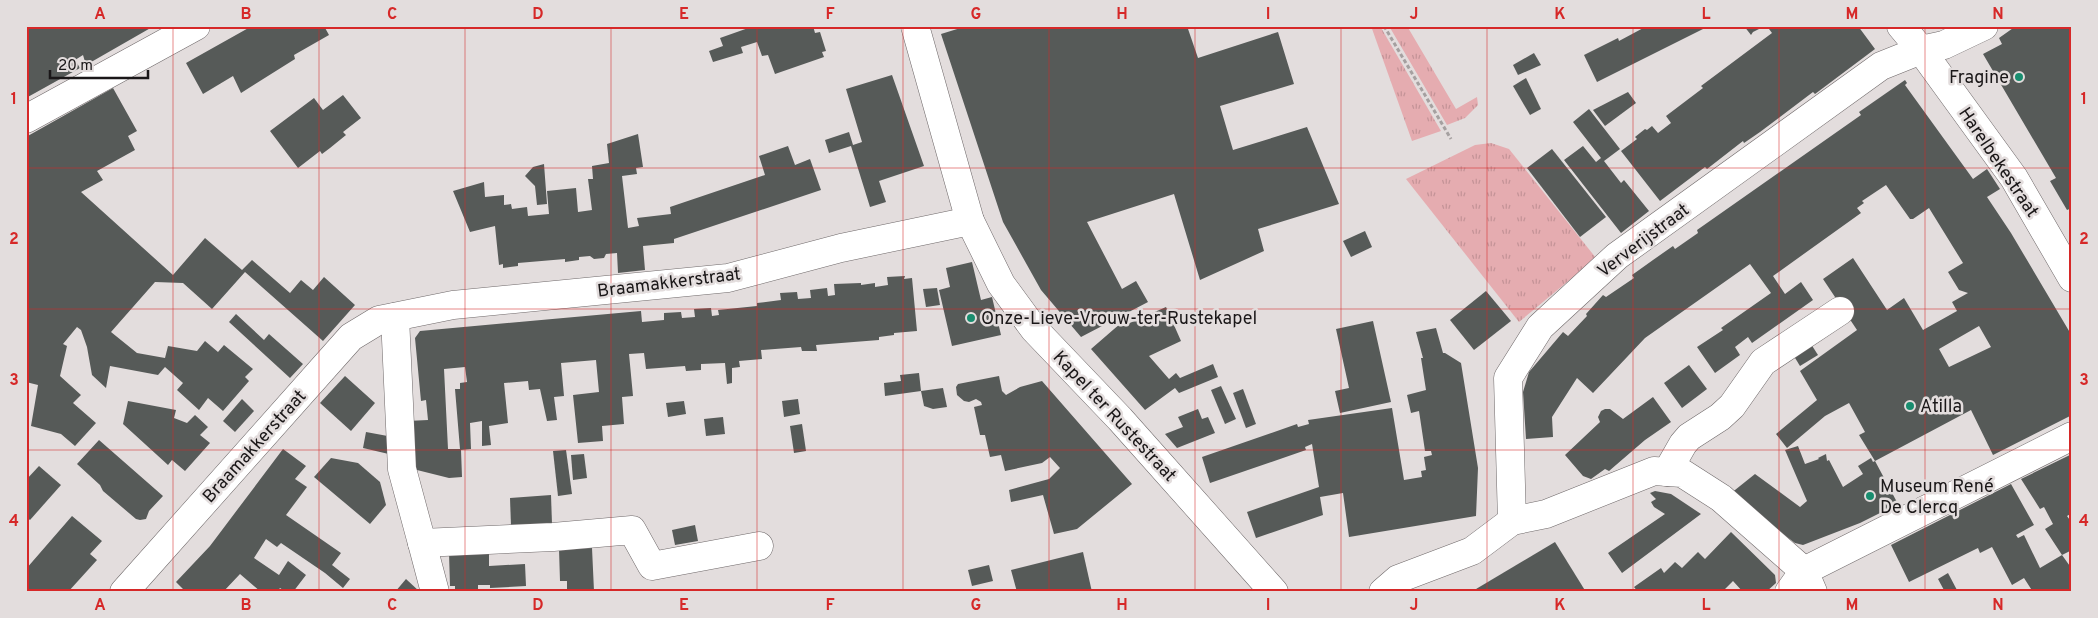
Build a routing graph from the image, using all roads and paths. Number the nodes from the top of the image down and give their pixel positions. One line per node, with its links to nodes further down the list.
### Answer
1 (196, 26): 7 (street)
2 (915, 26): 9 (street, Kapel ter Rustestraat)
3 (1384, 26): 8 (path)
4 (1901, 26): 6 (street, Harelbekestraat)
5 (1984, 26): 6 (street, Ververijstraat)
6 (1921, 50): 10 (street, Harelbekestraat); 15 (street, Ververijstraat)
7 (26, 119)
8 (1451, 139)
9 (970, 220): 12 (street, Braamakkerstraat); 21 (street, Kapel ter Rustestraat)
10 (2072, 278)
11 (1840, 311): 14 (street)
12 (395, 317): 16 (street); 19 (street, Braamakkerstraat)
13 (2072, 436): 18 (street)
14 (1667, 472): 15 (street); 18 (street)
15 (1512, 521): 22 (street)
16 (422, 543): 17 (street); 20 (street)
17 (759, 546)
18 (1802, 585)
19 (124, 592)
20 (436, 592)
21 (1274, 592)
22 (1383, 592)

